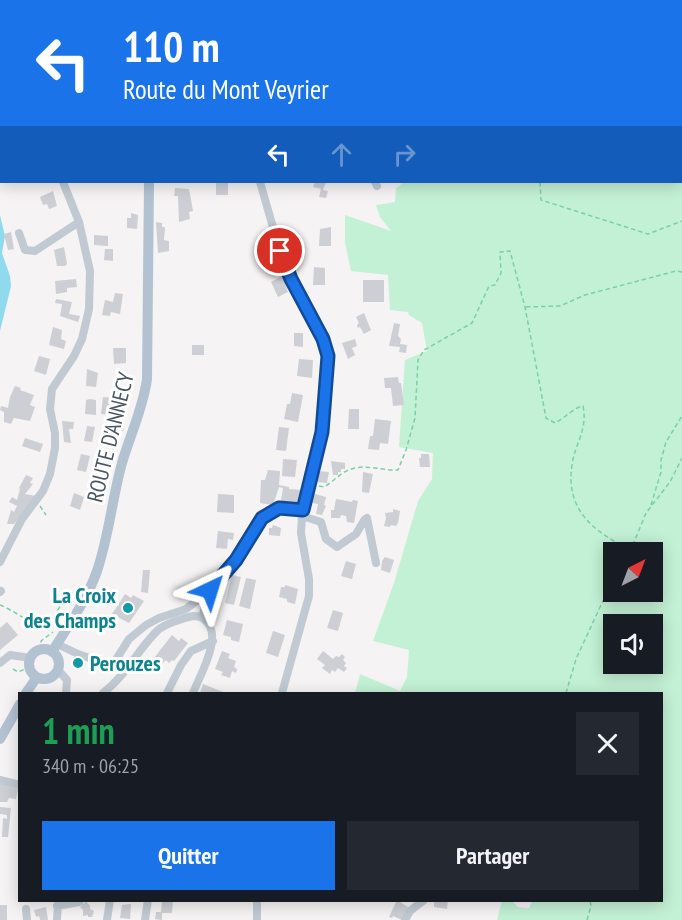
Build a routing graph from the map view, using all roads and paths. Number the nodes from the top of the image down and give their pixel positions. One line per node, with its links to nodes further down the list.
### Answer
1 (63, 183): 6 (street)
2 (149, 183): 28 (main road, ROUTE D'ANNECY)
3 (260, 183): 12 (street)
4 (540, 183): 5 (path)
5 (682, 221)
6 (80, 222): 7 (street); 13 (street)
7 (19, 233)
8 (682, 272): 9 (path)
9 (525, 307): 12 (path); 17 (path)
10 (682, 416): 14 (path)
11 (682, 458): 14 (path)
12 (308, 486): 15 (street)
13 (37, 501): 16 (path); 19 (street)
14 (651, 506): 18 (path)
15 (302, 513): 20 (street); 21 (street); 39 (street)
16 (46, 515)
17 (613, 542)
18 (635, 542)
19 (0, 562)
20 (376, 564)
21 (210, 590): 25 (street); 28 (street)
22 (80, 594): 24 (path)
23 (603, 601): 40 (path)
24 (0, 605)
25 (202, 617): 27 (street); 36 (street)
26 (57, 628): 28 (path)
27 (213, 641): 37 (street); 38 (street)
28 (50, 648): 30 (main road); 32 (main road)
29 (0, 663): 30 (street)
30 (31, 663): 31 (path); 33 (main road)
31 (13, 669)
32 (58, 670): 33 (main road); 35 (street)
33 (38, 677): 34 (main road)
34 (27, 692)
35 (66, 692)
36 (104, 692)
37 (168, 692)
38 (193, 692)
39 (282, 692)
40 (566, 692)
41 (18, 708): 42 (main road)
42 (0, 739)
43 (0, 780): 44 (street)
44 (18, 784)
45 (79, 902): 51 (street)
46 (110, 902): 55 (street)
47 (148, 902): 56 (street)
48 (257, 902): 57 (street)
49 (422, 902): 58 (street)
50 (590, 902): 59 (path)
51 (58, 903): 54 (street)
52 (26, 909): 53 (street)
53 (27, 920)
54 (57, 920)
55 (107, 920)
56 (145, 920)
57 (257, 920)
58 (405, 920)
59 (587, 920)

